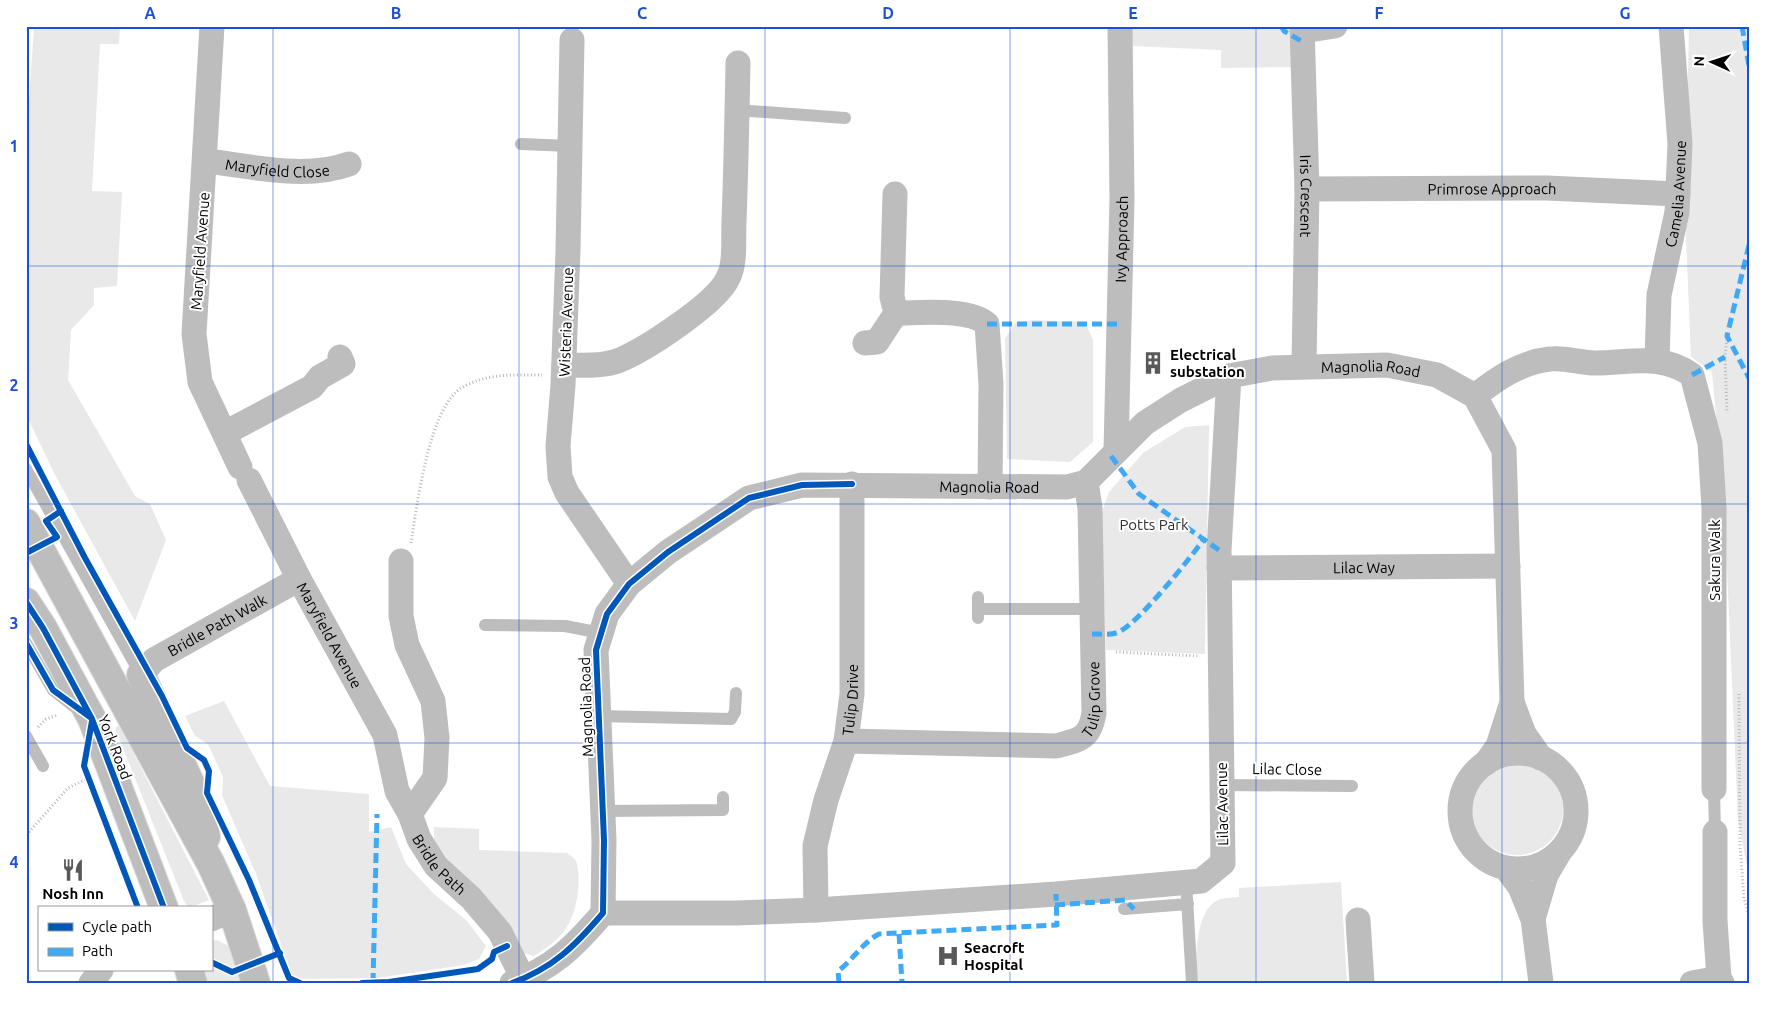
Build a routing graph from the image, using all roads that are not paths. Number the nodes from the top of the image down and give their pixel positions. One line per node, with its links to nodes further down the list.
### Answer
1 (212, 26): 12 (street, Maryfield Avenue)
2 (1120, 26): 26 (street, Ivy Approach)
3 (1335, 26): 5 (street)
4 (1671, 26): 16 (street, Camelia Avenue)
5 (1303, 29): 14 (street, Iris Crescent)
6 (572, 40): 11 (street, Wisteria Avenue)
7 (738, 63): 8 (street)
8 (737, 110): 9 (lane); 21 (street)
9 (845, 118)
10 (521, 144): 11 (lane)
11 (570, 146): 21 (street, Wisteria Avenue)
12 (206, 161): 13 (street, Maryfield Close); 25 (street, Maryfield Avenue)
13 (349, 164)
14 (1307, 188): 16 (street, Primrose Approach); 22 (street, Iris Crescent)
15 (895, 194): 17 (street)
16 (1678, 194): 20 (street, Camelia Avenue)
17 (900, 313): 18 (street); 30 (street)
18 (866, 344)
19 (340, 358): 25 (street)
20 (1657, 360): 24 (street, Sakura Walk); 56 (street, Sakura Walk)
21 (564, 365): 36 (street, Wisteria Avenue)
22 (1304, 366): 23 (street, Magnolia Road); 24 (street, Magnolia Road)
23 (1229, 376): 26 (street, Magnolia Road); 34 (street, Lilac Avenue)
24 (1475, 396): 33 (street)
25 (225, 433): 35 (street, Maryfield Avenue)
26 (1116, 450): 28 (street, Magnolia Road)
27 (26, 469): 43 (lane)
28 (1086, 482): 30 (street, Magnolia Road); 39 (street, Tulip Grove)
29 (852, 484): 30 (street, Magnolia Road); 36 (street, Magnolia Road); 50 (street, Tulip Drive)
30 (990, 487)
31 (26, 524): 62 (highway, York Road)
32 (401, 561): 59 (street)
33 (1508, 566): 34 (street, Lilac Way); 45 (street)
34 (1219, 568): 54 (street, Lilac Avenue)
35 (300, 579): 43 (street, Bridle Path Walk); 48 (street, Maryfield Avenue)
36 (629, 584): 41 (street, Magnolia Road)
37 (26, 602): 46 (highway, York Road)
38 (978, 608): 39 (lane)
39 (1091, 609): 50 (street, Tulip Grove)
40 (484, 625): 41 (lane)
41 (601, 633): 47 (street, Magnolia Road)
42 (26, 643): 46 (lane)
43 (141, 674): 62 (highway)
44 (736, 694): 47 (lane)
45 (1512, 702): 51 (street); 52 (street)
46 (85, 714): 65 (highway, York Road)
47 (598, 716): 58 (street, Magnolia Road)
48 (385, 735): 59 (street, Bridle Path)
49 (27, 736): 53 (lane)
50 (846, 741): 67 (street, Tulip Drive)
51 (1541, 758): 52 (street); 61 (street)
52 (1486, 763): 63 (street)
53 (43, 766)
54 (1222, 785): 55 (lane, Lilac Close); 64 (street, Lilac Avenue)
55 (1352, 786)
56 (1714, 789): 60 (lane, Sakura Walk)
57 (723, 797): 58 (lane)
58 (602, 811): 68 (street, Magnolia Road)
59 (410, 814): 74 (street, Bridle Path)
60 (1715, 832): 73 (street, Sakura Walk)
61 (1559, 853): 63 (street); 70 (street)
62 (211, 864): 69 (highway, York Road); 77 (highway)
63 (1506, 868): 70 (street)
64 (1187, 893): 66 (lane); 67 (street, Lilac Avenue); 78 (lane)
65 (163, 906)
66 (1124, 909)
67 (824, 910): 68 (street)
68 (603, 913): 74 (street)
69 (222, 914): 76 (highway, York Road)
70 (1533, 919): 80 (street)
71 (1358, 920): 79 (street)
72 (99, 972): 75 (street)
73 (1721, 980): 81 (street, Sakura Walk)
74 (520, 981)
75 (91, 983)
76 (256, 983)
77 (275, 983)
78 (1192, 983)
79 (1362, 983)
80 (1541, 983)
81 (1692, 983)

